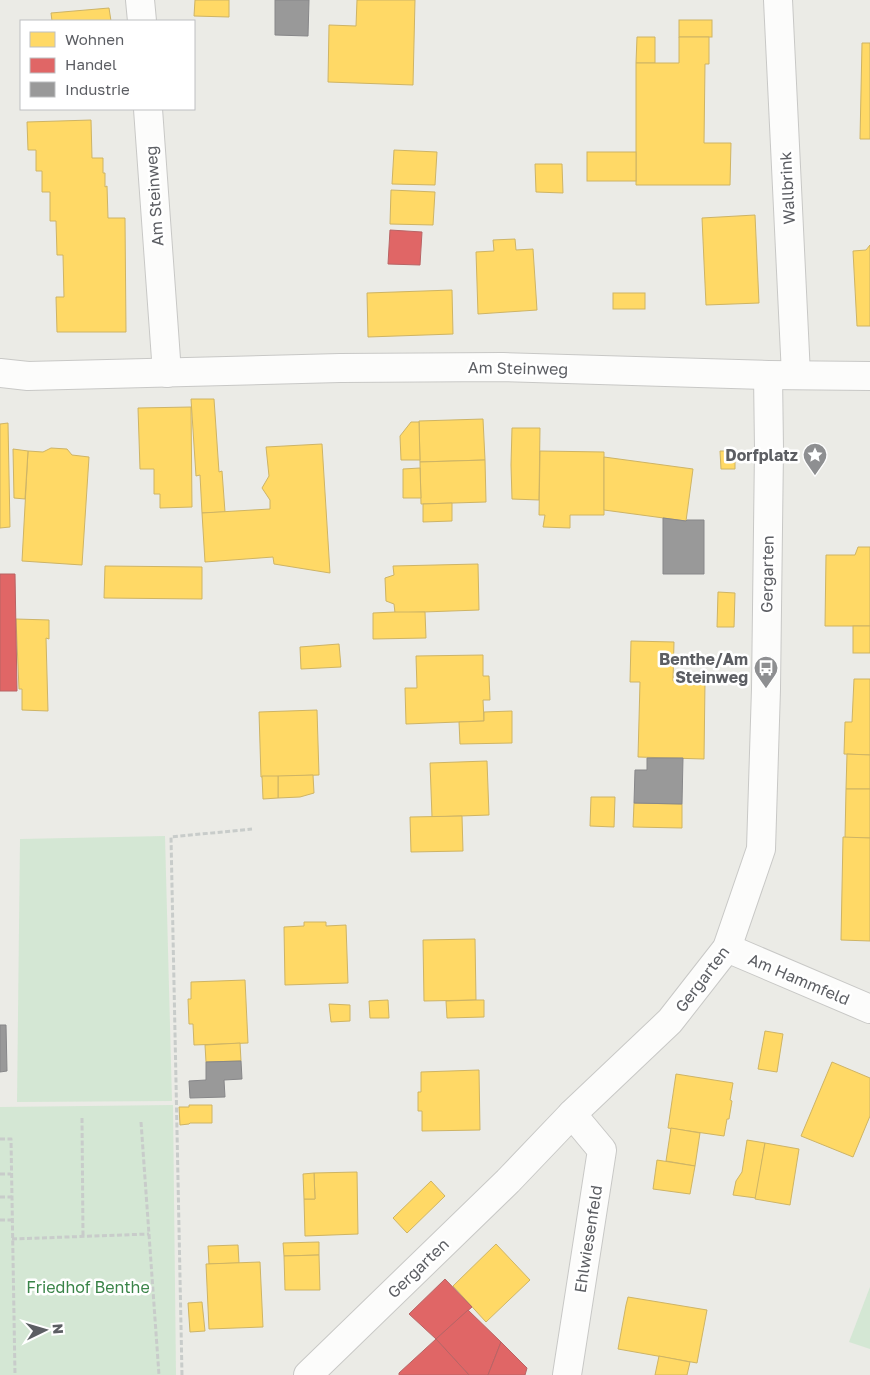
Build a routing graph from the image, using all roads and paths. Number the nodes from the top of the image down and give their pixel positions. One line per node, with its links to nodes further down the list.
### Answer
1 (140, 0): 3 (street)
2 (778, 0): 8 (street, Wallbrink)
3 (142, 20)
4 (148, 110): 6 (street, Am Steinweg)
5 (0, 373): 6 (street, Am Steinweg)
6 (167, 373): 7 (street, Am Steinweg)
7 (768, 375): 8 (street, Am Steinweg); 11 (street, Gergarten)
8 (796, 375): 9 (street, Am Steinweg)
9 (870, 376)
10 (252, 829): 28 (path)
11 (727, 948): 12 (street, Am Hammfeld); 13 (street, Gergarten)
12 (870, 1008)
13 (572, 1114): 29 (street, Gergarten); 30 (street, Ehlwiesenfeld)
14 (82, 1118): 24 (path)
15 (141, 1122): 23 (path)
16 (0, 1139): 18 (path)
17 (0, 1174): 18 (path)
18 (11, 1174): 20 (path)
19 (0, 1198): 20 (path)
20 (12, 1198): 22 (path)
21 (0, 1220): 22 (path)
22 (12, 1220): 25 (path)
23 (149, 1234): 24 (path); 27 (path)
24 (83, 1236): 25 (path)
25 (12, 1239): 26 (path)
26 (15, 1375)
27 (159, 1375)
28 (182, 1375)
29 (308, 1375)
30 (568, 1375)

